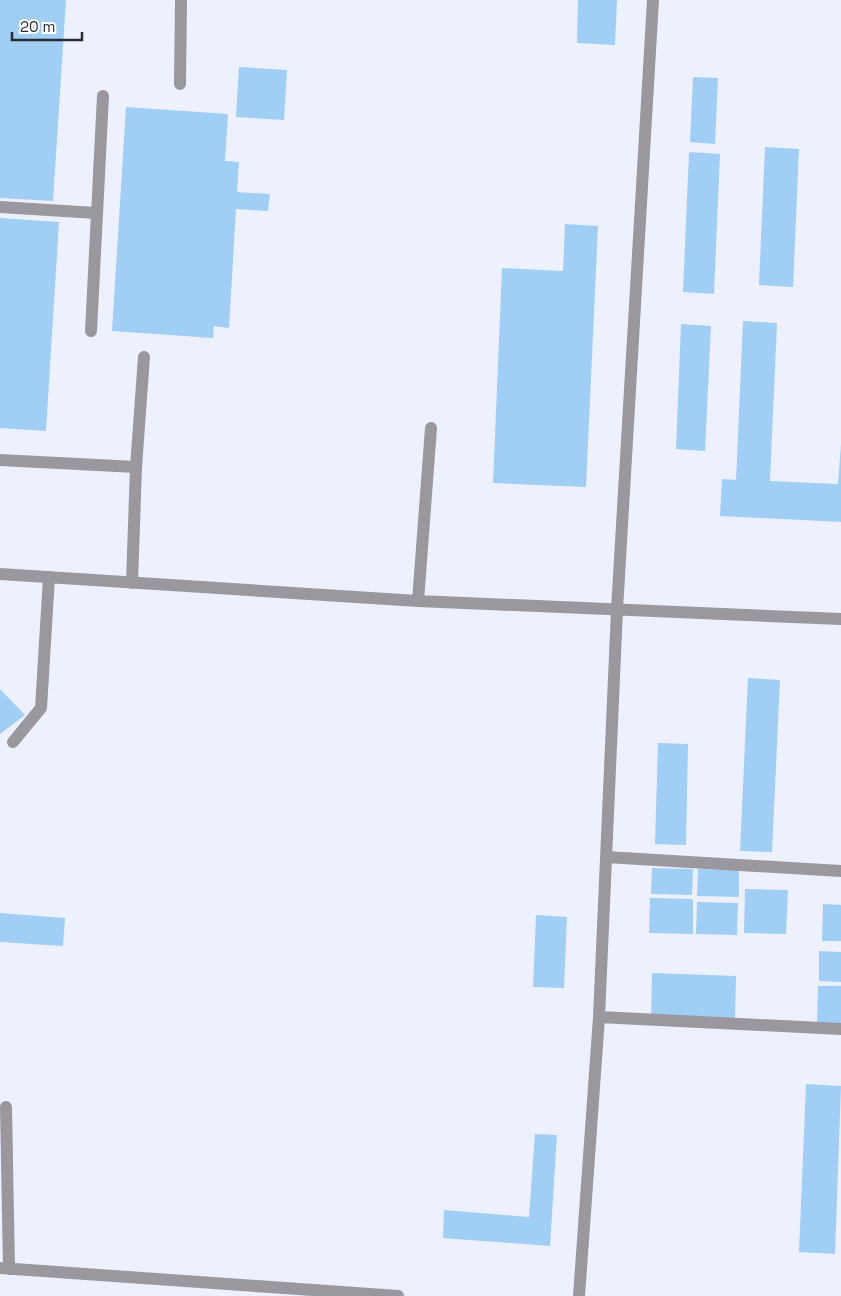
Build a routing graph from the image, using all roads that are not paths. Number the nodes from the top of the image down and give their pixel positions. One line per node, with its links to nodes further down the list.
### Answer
1 (181, 0): 3 (street)
2 (653, 0): 16 (street)
3 (180, 84)
4 (103, 96): 6 (street)
5 (0, 207): 6 (street)
6 (96, 213): 7 (street)
7 (91, 331)
8 (144, 357): 11 (street)
9 (431, 428): 15 (street)
10 (0, 460): 11 (street)
11 (136, 467): 14 (street)
12 (0, 574): 13 (street)
13 (49, 577): 14 (street); 18 (street)
14 (132, 583): 15 (street)
15 (418, 601): 16 (street)
16 (617, 610): 17 (street); 19 (street)
17 (841, 619)
18 (13, 742)
19 (606, 857): 20 (street); 21 (street)
20 (841, 871)
21 (598, 1017): 22 (street); 28 (street)
22 (841, 1029)
23 (6, 1107): 25 (street)
24 (0, 1214): 25 (street)
25 (9, 1225): 26 (street)
26 (5, 1269): 27 (street)
27 (398, 1296)
28 (579, 1296)

